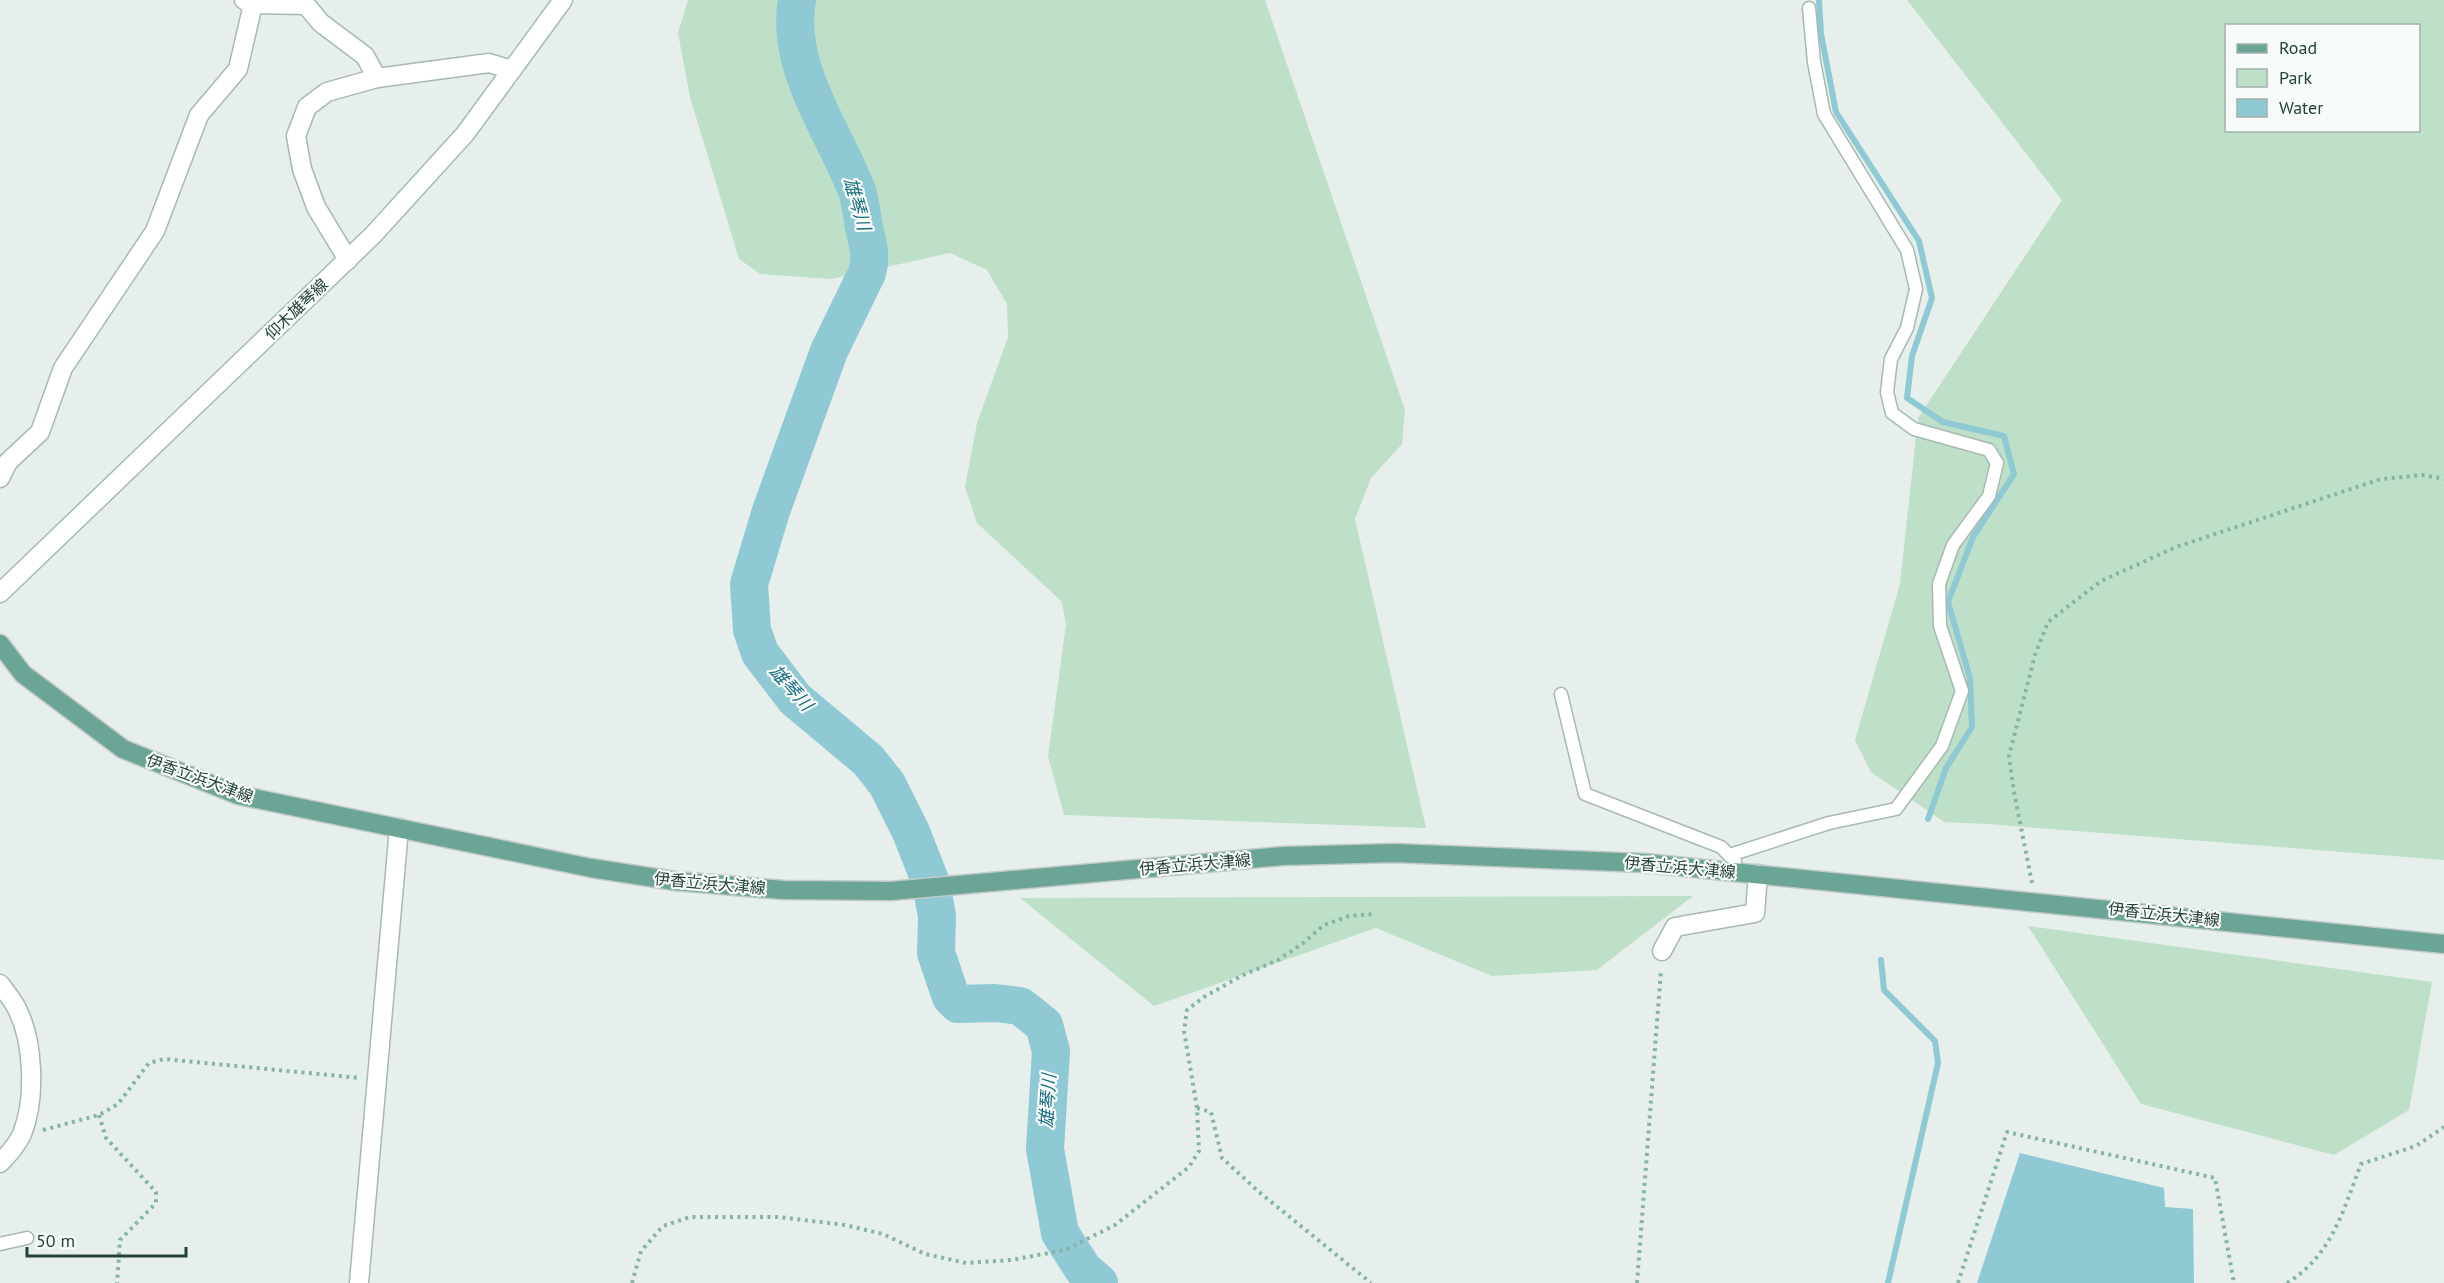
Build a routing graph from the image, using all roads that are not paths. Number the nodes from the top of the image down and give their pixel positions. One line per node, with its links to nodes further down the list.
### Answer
1 (563, 0): 5 (street, 仰木雄琴線)
2 (248, 2): 3 (street); 8 (street)
3 (308, 2): 6 (street)
4 (1809, 8): 13 (lane)
5 (512, 70): 6 (street); 7 (street, 仰木雄琴線)
6 (377, 78): 7 (street)
7 (348, 260): 9 (street, 仰木雄琴線)
8 (0, 478)
9 (0, 593)
10 (0, 644): 12 (main road, 伊香立浜大津線)
11 (1561, 694): 13 (lane)
12 (399, 828): 14 (main road, 伊香立浜大津線); 21 (street)
13 (1730, 855): 14 (lane)
14 (1752, 874): 15 (main road, 伊香立浜大津線); 16 (street)
15 (2444, 944)
16 (1662, 951)
17 (0, 984): 18 (street)
18 (0, 1163)
19 (27, 1238): 20 (lane)
20 (0, 1244)
21 (359, 1283)

